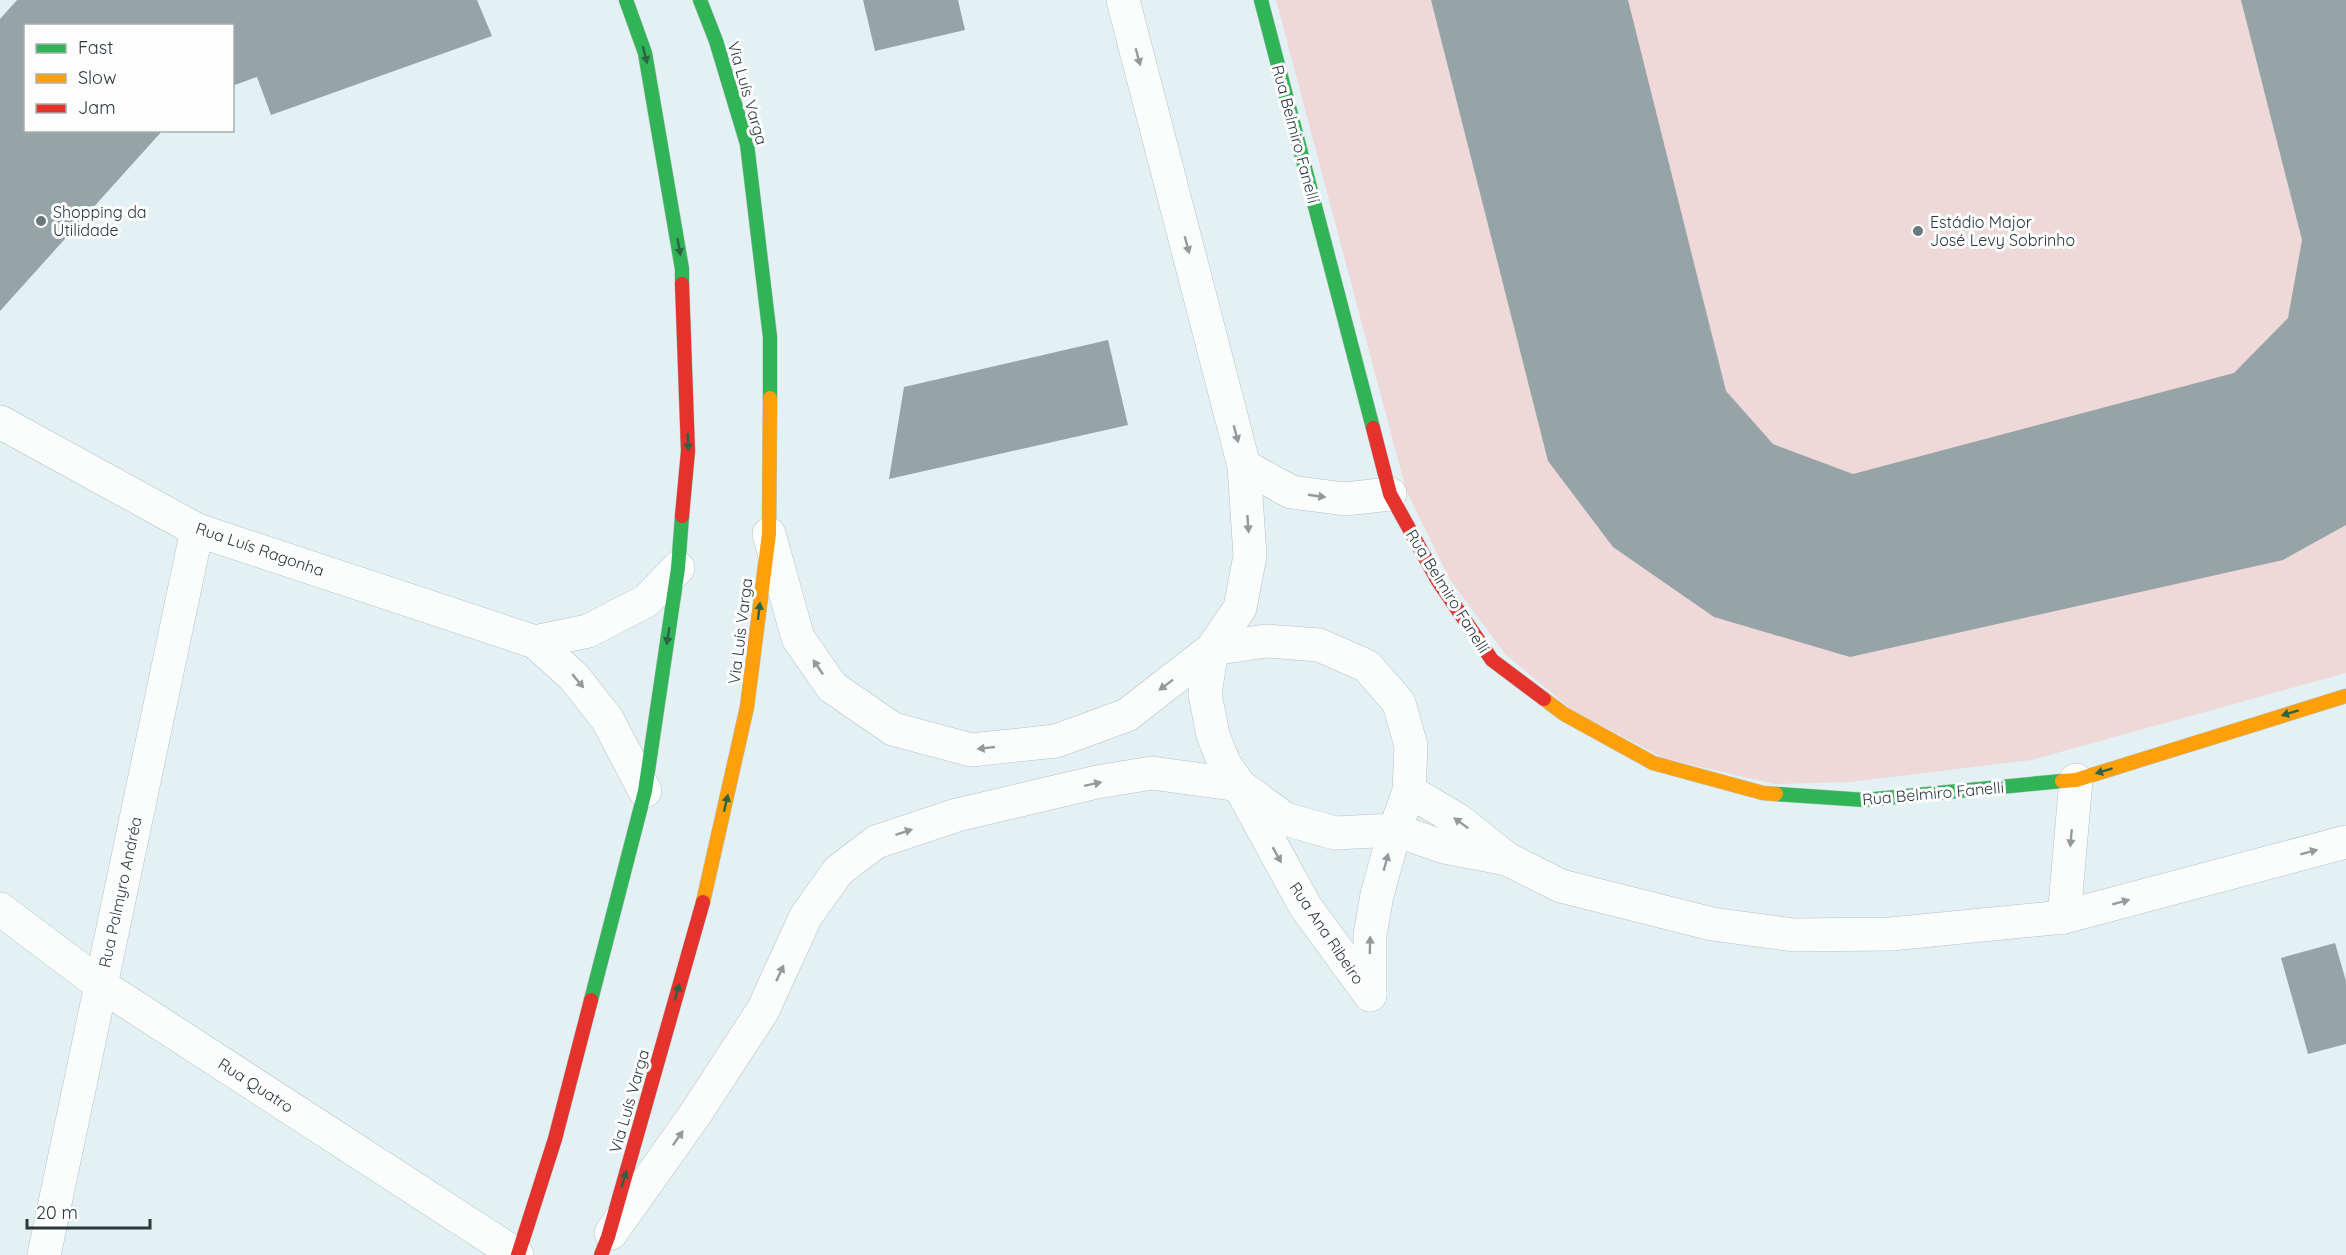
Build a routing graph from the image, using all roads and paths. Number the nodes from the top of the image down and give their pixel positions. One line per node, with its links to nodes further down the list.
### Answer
1 (626, 0): 12 (main road, one-way to 12)
2 (700, 0): 6 (main road, Via Luís Varga)
3 (711, 0): 6 (main road)
4 (1123, 0): 8 (street, one-way to 8)
5 (1261, 0): 9 (main road, Rua Belmiro Fanelli)
6 (716, 41): 11 (main road, Via Luís Varga)
7 (0, 422): 10 (street, Rua Luís Ragonha)
8 (1244, 466): 9 (street, one-way to 9); 14 (street, one-way to 14)
9 (1389, 494): 16 (main road, Rua Belmiro Fanelli)
10 (197, 530): 13 (street, Rua Luís Ragonha); 25 (street, Rua Palmyro Andréa)
11 (769, 534): 14 (street, one-way to 11); 26 (main road, Via Luís Varga, one-way to 11)
12 (678, 568): 13 (street); 19 (main road, one-way to 19)
13 (535, 642): 19 (street, Rua Luís Ragonha, one-way to 19)
14 (1212, 649): 17 (street); 18 (street)
15 (2346, 696): 16 (main road, Rua Belmiro Fanelli, one-way to 16)
16 (2076, 780): 24 (street, one-way to 24)
17 (1239, 785): 20 (street); 20 (street, Rua Ana Ribeiro, one-way to 20); 26 (street, one-way to 17)
18 (1409, 790): 20 (street); 22 (street, one-way to 18)
19 (645, 791): 28 (main road)
20 (1395, 830): 22 (street)
21 (2346, 842): 24 (street, one-way to 21)
22 (1507, 859): 24 (street)
23 (0, 909): 25 (street, Rua Quatro)
24 (2064, 917)
25 (101, 985): 27 (street, Rua Palmyro Andréa); 28 (street, Rua Quatro)
26 (604, 1246)
27 (44, 1255)
28 (518, 1255)

